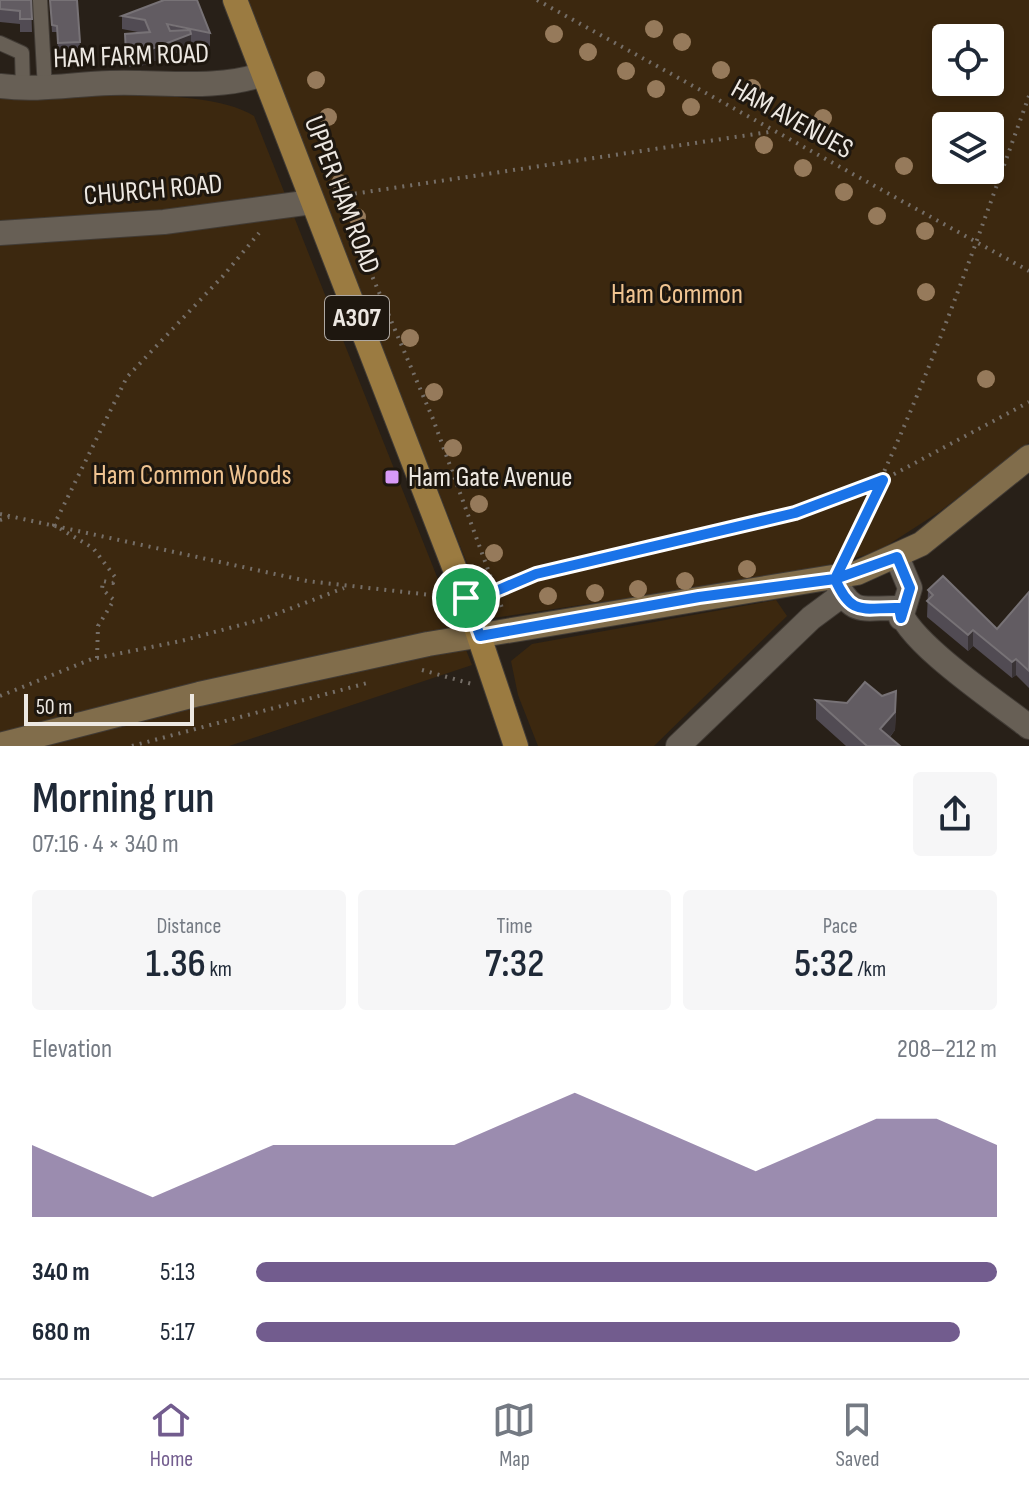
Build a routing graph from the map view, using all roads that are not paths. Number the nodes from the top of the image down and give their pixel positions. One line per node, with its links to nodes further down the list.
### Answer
1 (40, 0): 5 (lane)
2 (235, 0): 4 (main road, UPPER HAM ROAD / A307)
3 (0, 43): 5 (lane)
4 (263, 74): 5 (street, HAM FARM ROAD); 6 (main road, UPPER HAM ROAD / A307)
5 (23, 88)
6 (312, 202): 7 (street, CHURCH ROAD); 12 (main road, UPPER HAM ROAD / A307)
7 (0, 233)
8 (1029, 457): 9 (street)
9 (897, 557): 10 (street); 11 (street)
10 (838, 587): 11 (street); 12 (street); 16 (street)
11 (901, 618): 13 (street)
12 (480, 636): 14 (street); 15 (main road, A307)
13 (1029, 727)
14 (0, 745)
15 (516, 746)
16 (678, 746)

